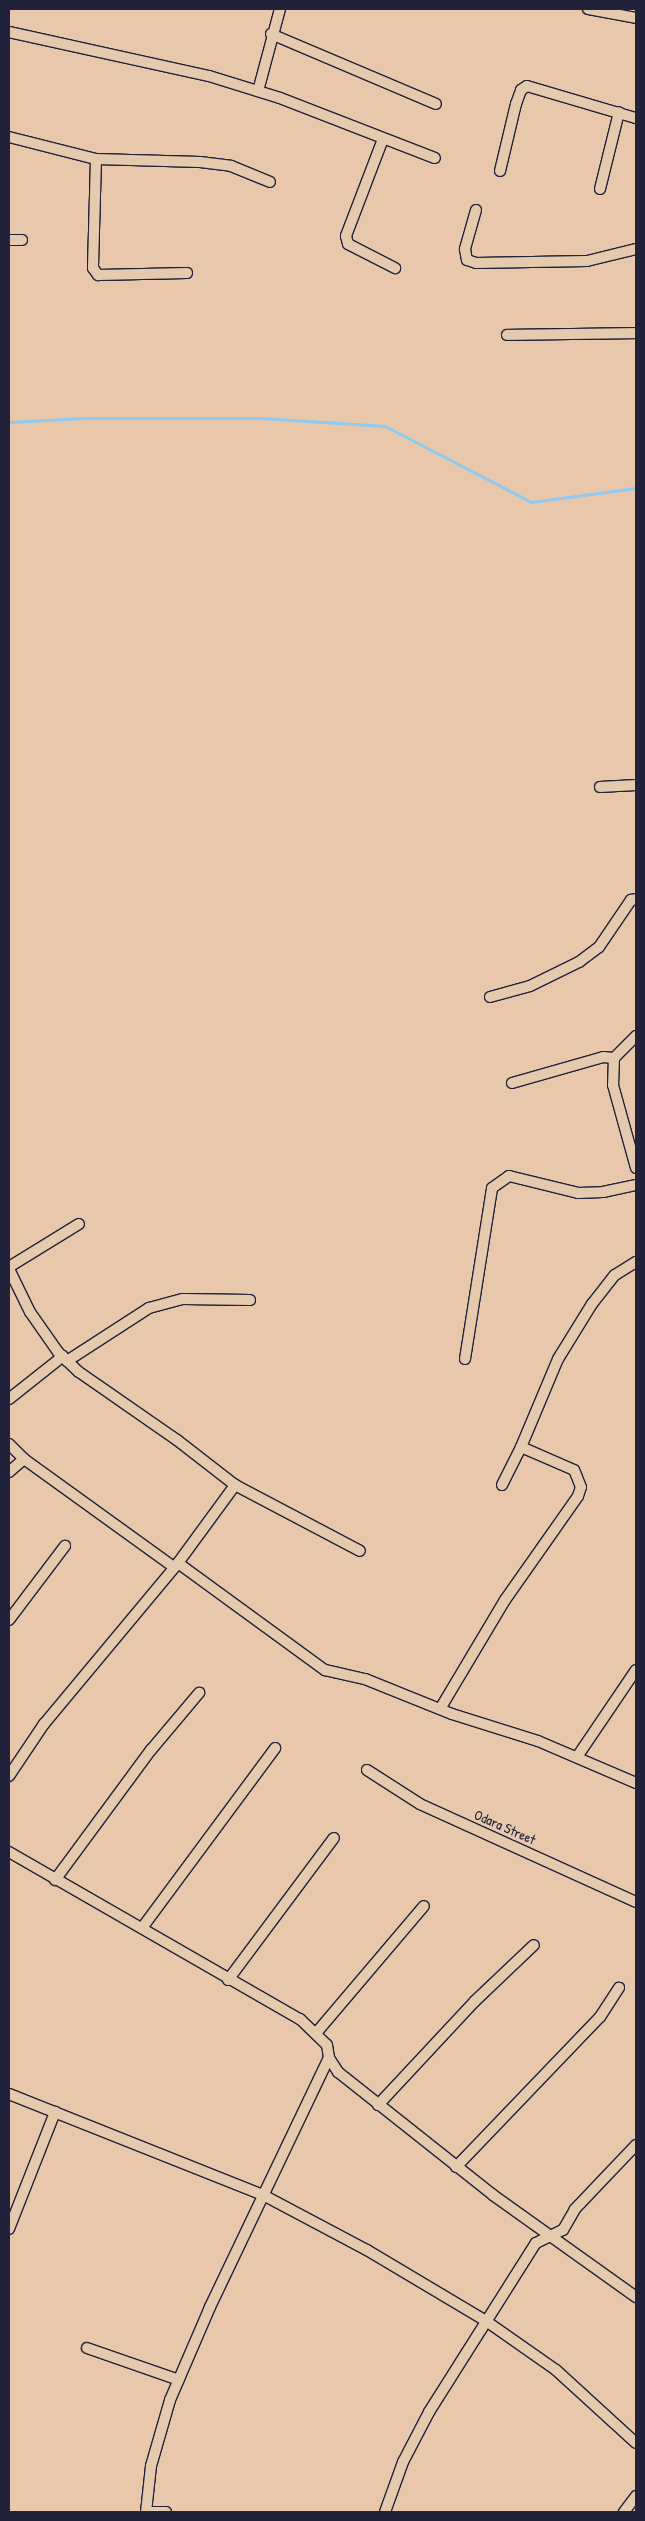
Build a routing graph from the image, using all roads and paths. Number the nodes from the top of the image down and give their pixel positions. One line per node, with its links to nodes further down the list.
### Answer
1 (280, 9): 5 (street)
2 (588, 9): 3 (street)
3 (636, 18)
4 (9, 32): 6 (street)
5 (271, 34): 6 (street); 7 (street)
6 (258, 91): 11 (street)
7 (436, 104)
8 (618, 112): 9 (street); 14 (street); 16 (street)
9 (636, 118)
10 (9, 137): 13 (street)
11 (383, 139): 12 (street); 21 (street)
12 (435, 158)
13 (96, 159): 15 (street); 22 (street)
14 (500, 171)
15 (270, 182)
16 (600, 189)
17 (476, 210): 20 (street)
18 (9, 240): 19 (street)
19 (22, 240)
20 (636, 249)
21 (395, 268)
22 (187, 273)
23 (636, 333): 24 (street)
24 (506, 335)
25 (635, 786): 26 (street)
26 (600, 787)
27 (636, 899): 28 (street)
28 (490, 997)
29 (636, 1036): 30 (street)
30 (614, 1058): 31 (street); 32 (street)
31 (512, 1082)
32 (636, 1168)
33 (636, 1185): 39 (street)
34 (79, 1224): 36 (street)
35 (636, 1262): 42 (street)
36 (9, 1268): 38 (street)
37 (250, 1300): 38 (street)
38 (65, 1358): 40 (street); 45 (street)
39 (465, 1359)
40 (9, 1398)
41 (9, 1444): 43 (street)
42 (520, 1447): 46 (street); 53 (street)
43 (24, 1460): 44 (street); 49 (street)
44 (9, 1472)
45 (235, 1485): 48 (street); 49 (street)
46 (502, 1485)
47 (64, 1546): 50 (street)
48 (360, 1551)
49 (176, 1565): 53 (street); 57 (street)
50 (9, 1620)
51 (636, 1670): 55 (street)
52 (199, 1693): 61 (street)
53 (440, 1709): 55 (street)
54 (275, 1748): 64 (street)
55 (577, 1757): 58 (street)
56 (366, 1770): 62 (street, Odara Street)
57 (9, 1776)
58 (636, 1783)
59 (334, 1838): 66 (street)
60 (9, 1852): 61 (street)
61 (55, 1880): 64 (street)
62 (636, 1902)
63 (424, 1906): 68 (street)
64 (142, 1928): 66 (street)
65 (534, 1945): 71 (street)
66 (228, 1980): 68 (street)
67 (618, 1988): 74 (street)
68 (317, 2032): 69 (street)
69 (329, 2058): 71 (street); 75 (street)
70 (9, 2094): 72 (street)
71 (378, 2105): 74 (street)
72 (55, 2112): 75 (street); 76 (street)
73 (636, 2145): 77 (street)
74 (456, 2167): 77 (street)
75 (263, 2196): 79 (street); 81 (street)
76 (9, 2229)
77 (550, 2235): 78 (street); 79 (street)
78 (636, 2297)
79 (486, 2322): 82 (street); 86 (street)
80 (87, 2348): 81 (street)
81 (178, 2380): 84 (street)
82 (636, 2443)
83 (636, 2496): 87 (street)
84 (148, 2512): 85 (street)
85 (166, 2512)
86 (385, 2512)
87 (624, 2512)

